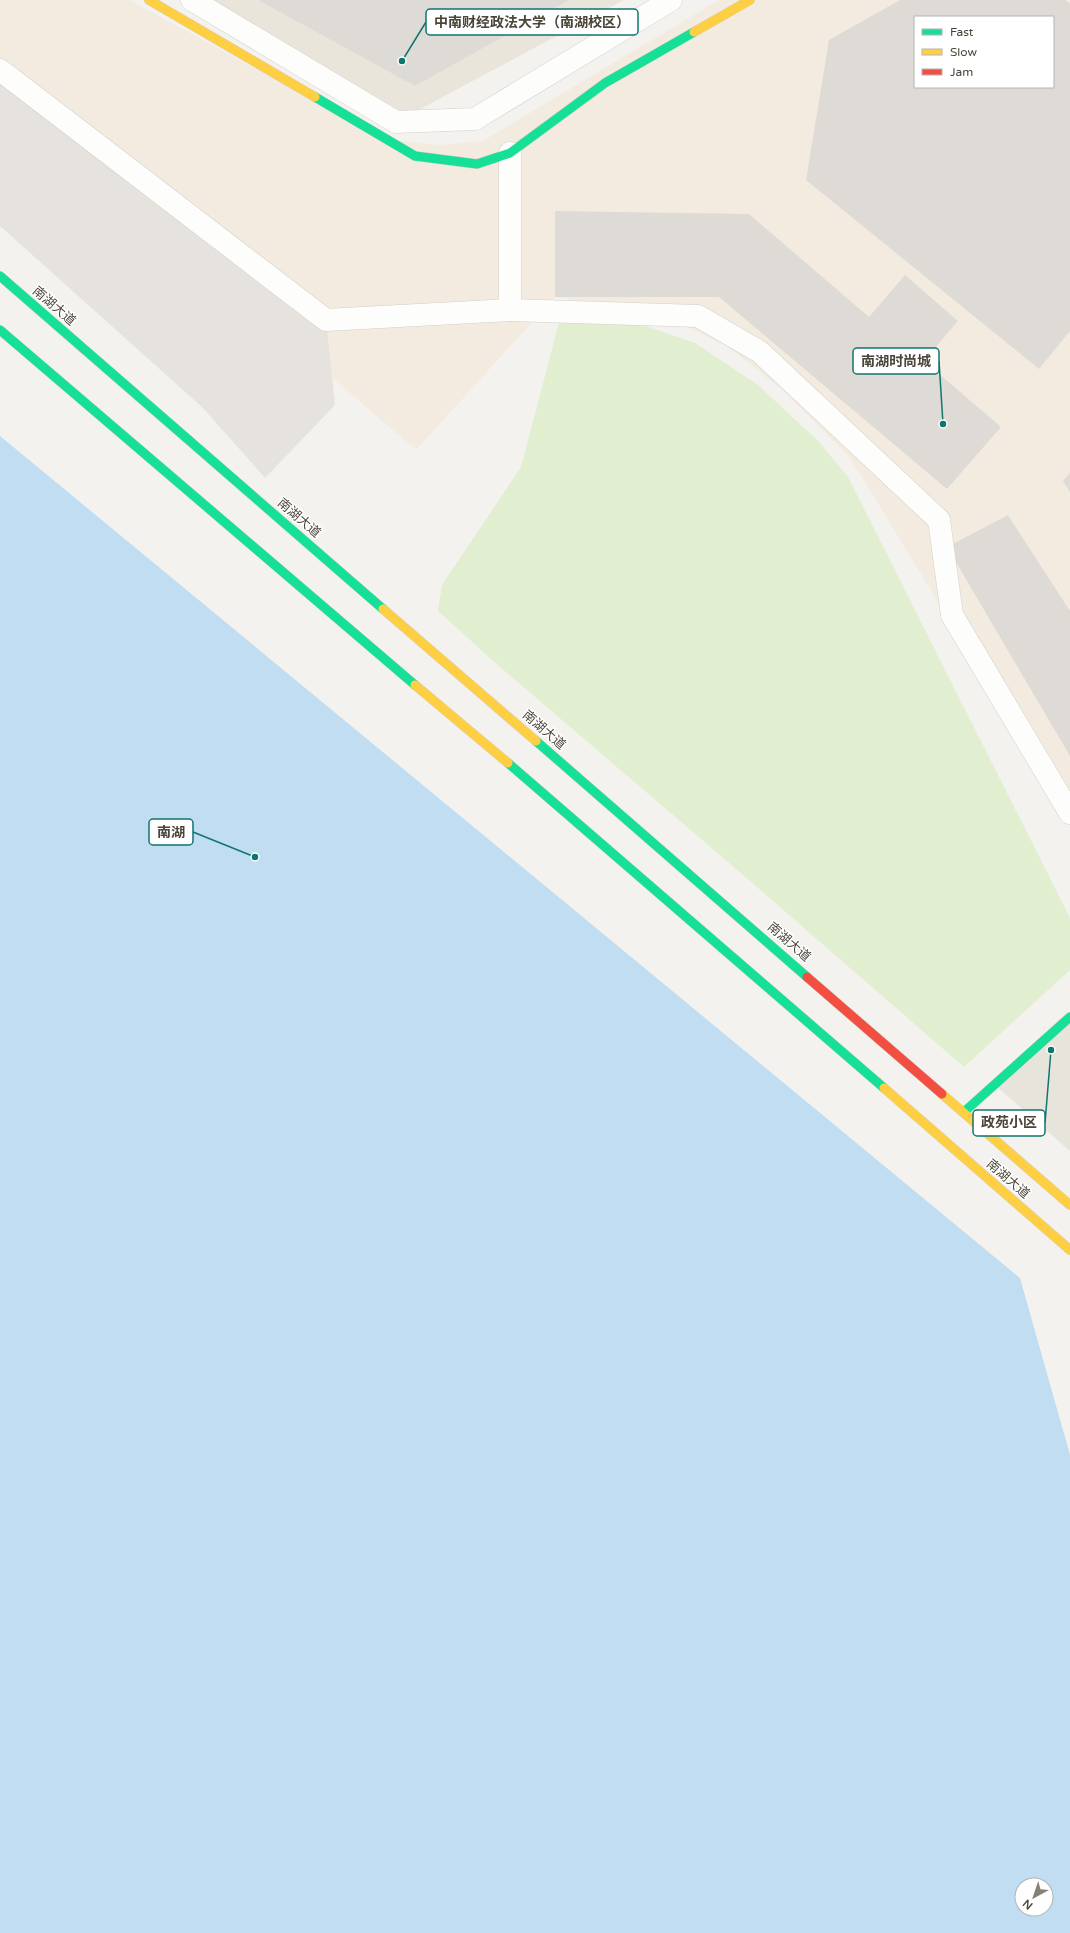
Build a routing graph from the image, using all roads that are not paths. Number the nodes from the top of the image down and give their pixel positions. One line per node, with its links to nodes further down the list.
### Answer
1 (149, 0): 6 (main road)
2 (192, 0): 3 (street)
3 (671, 0)
4 (750, 0): 6 (main road)
5 (0, 70): 8 (street)
6 (510, 153): 8 (street)
7 (0, 276): 12 (main road, 南湖大道)
8 (510, 310): 10 (street)
9 (0, 330): 14 (main road, 南湖大道)
10 (1070, 813)
11 (1070, 1017): 12 (main road)
12 (964, 1112): 13 (main road, 南湖大道)
13 (1070, 1205)
14 (1070, 1250)

